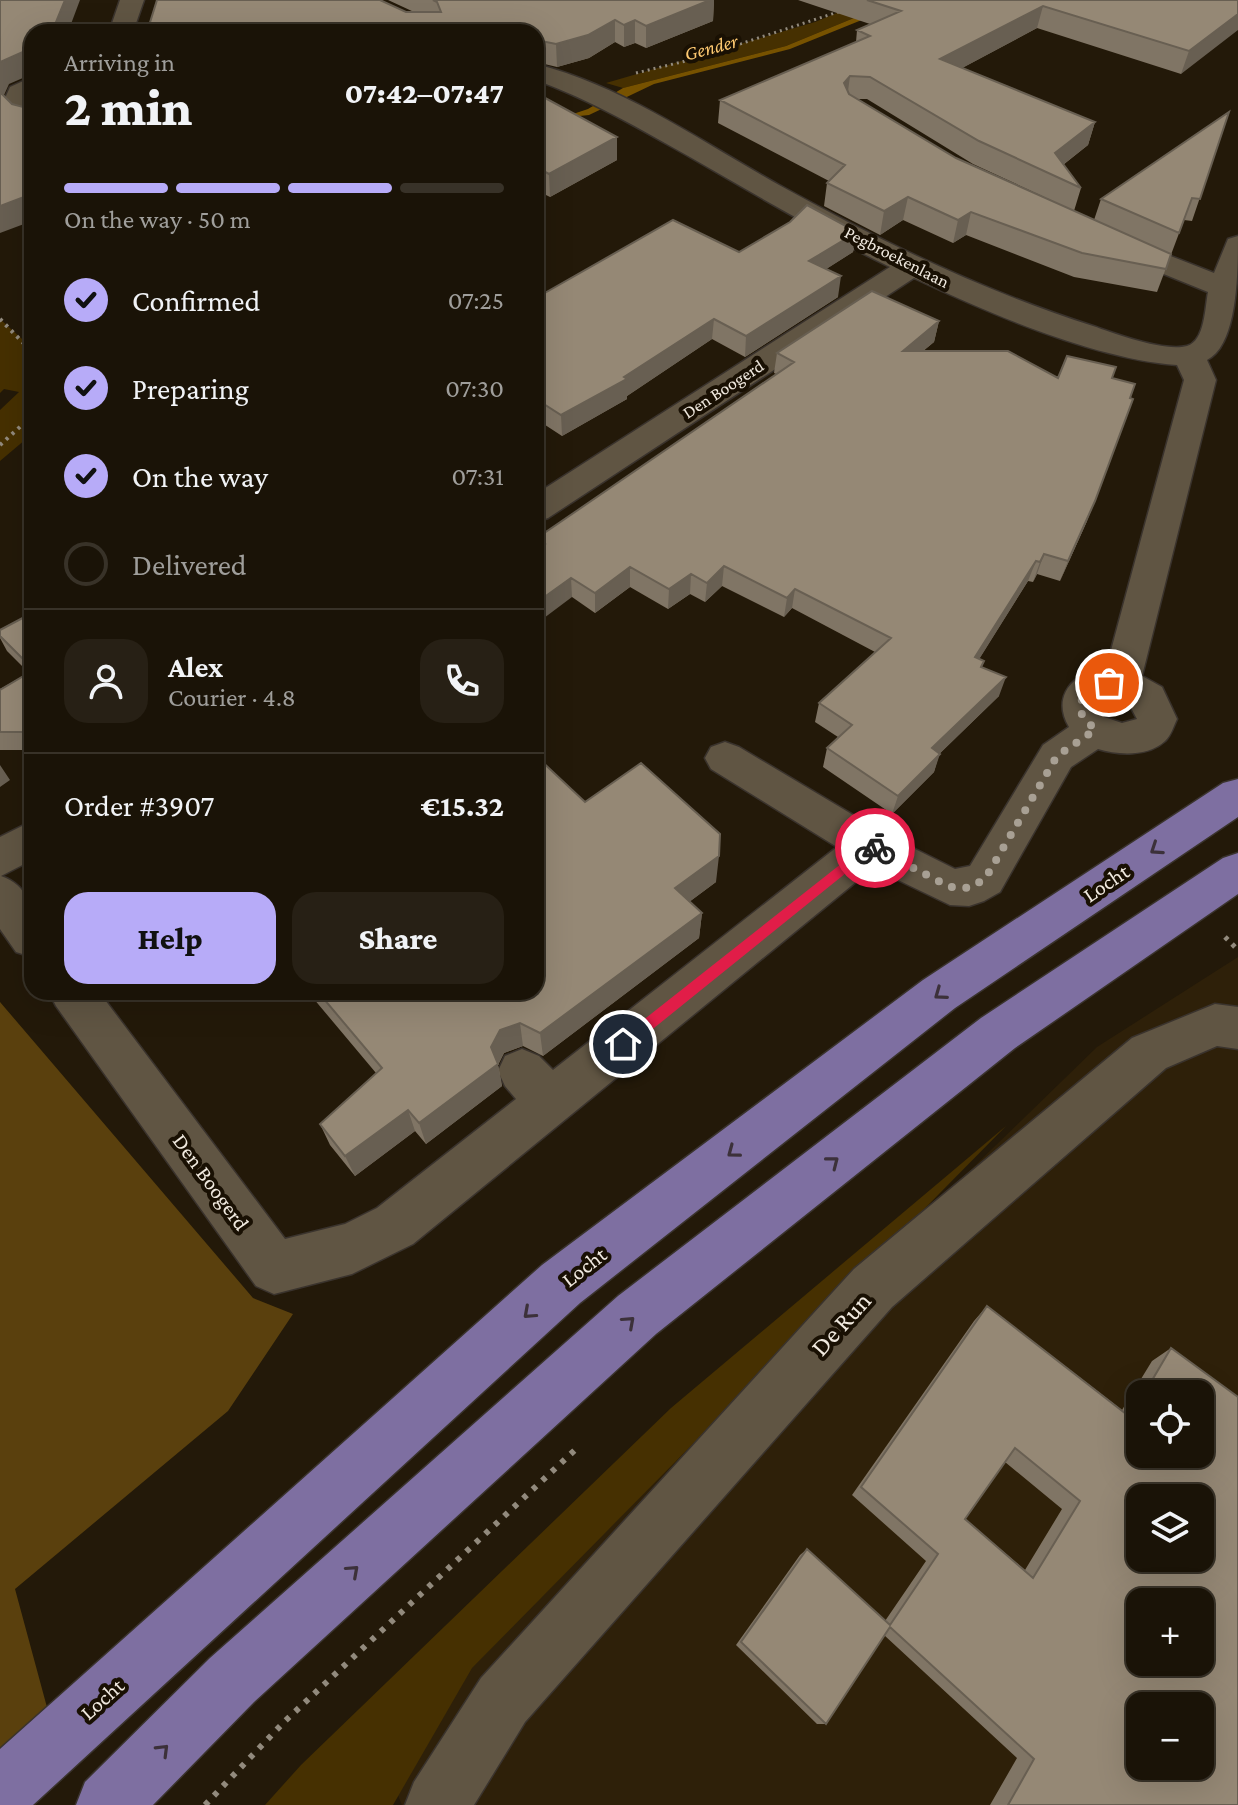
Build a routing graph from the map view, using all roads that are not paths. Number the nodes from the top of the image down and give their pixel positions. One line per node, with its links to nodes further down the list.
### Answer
1 (132, 0): 2 (street)
2 (124, 24)
3 (544, 75): 8 (street, Pegbroekenlaan)
4 (24, 89): 5 (street)
5 (24, 112)
6 (1084, 230): 9 (street)
7 (1238, 245): 9 (street)
8 (910, 267): 10 (street, Pegbroekenlaan); 11 (street, Den Boogerd)
9 (1224, 288): 10 (street)
10 (1189, 356): 12 (street)
11 (544, 505)
12 (1121, 684): 13 (street); 13 (street)
13 (1095, 730): 17 (street)
14 (725, 758): 17 (street)
15 (1229, 800): 24 (main road, Locht, one-way to 24)
16 (24, 843): 18 (street)
17 (870, 846): 22 (street, Den Boogerd)
18 (0, 859)
19 (1238, 871): 25 (main road, one-way to 19)
20 (0, 894): 21 (street)
21 (24, 927)
22 (78, 1000)
23 (1238, 1028): 26 (street, De Run)
24 (0, 1792)
25 (108, 1805)
26 (437, 1805)

